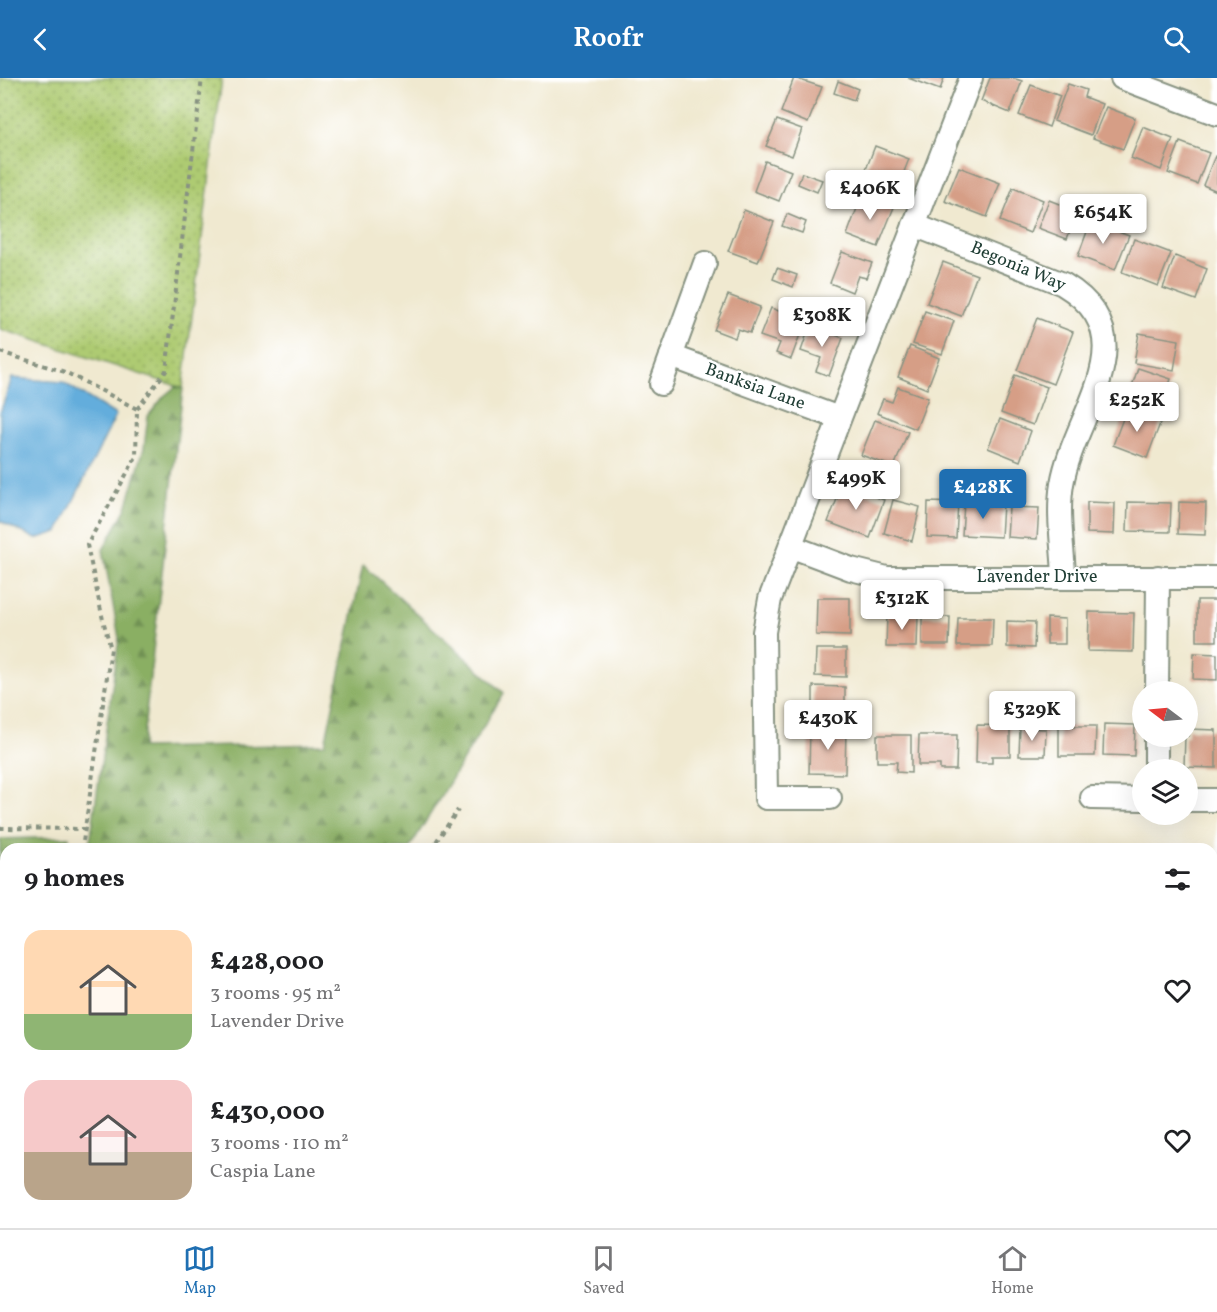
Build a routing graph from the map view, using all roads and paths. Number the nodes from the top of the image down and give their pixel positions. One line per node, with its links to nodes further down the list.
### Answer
1 (202, 78): 10 (path)
2 (971, 78): 5 (street)
3 (1122, 78): 4 (street)
4 (1217, 114)
5 (914, 225): 11 (street); 13 (street, Begonia Way)
6 (705, 263): 8 (street)
7 (0, 352): 10 (path)
8 (671, 356): 9 (street); 11 (street, Banksia Lane)
9 (661, 384)
10 (137, 409): 24 (path)
11 (839, 418): 12 (street)
12 (790, 546): 13 (street, Lavender Drive); 17 (street)
13 (1064, 576): 14 (street, Lavender Drive)
14 (1158, 577): 15 (street, Lavender Drive); 16 (street)
15 (1217, 578)
16 (1156, 681)
17 (830, 798)
18 (1092, 798): 19 (street)
19 (1132, 799)
20 (1198, 800): 21 (street)
21 (1217, 800)
22 (458, 810): 26 (path)
23 (0, 828): 24 (path)
24 (84, 829): 25 (path)
25 (83, 843)
26 (435, 843)

